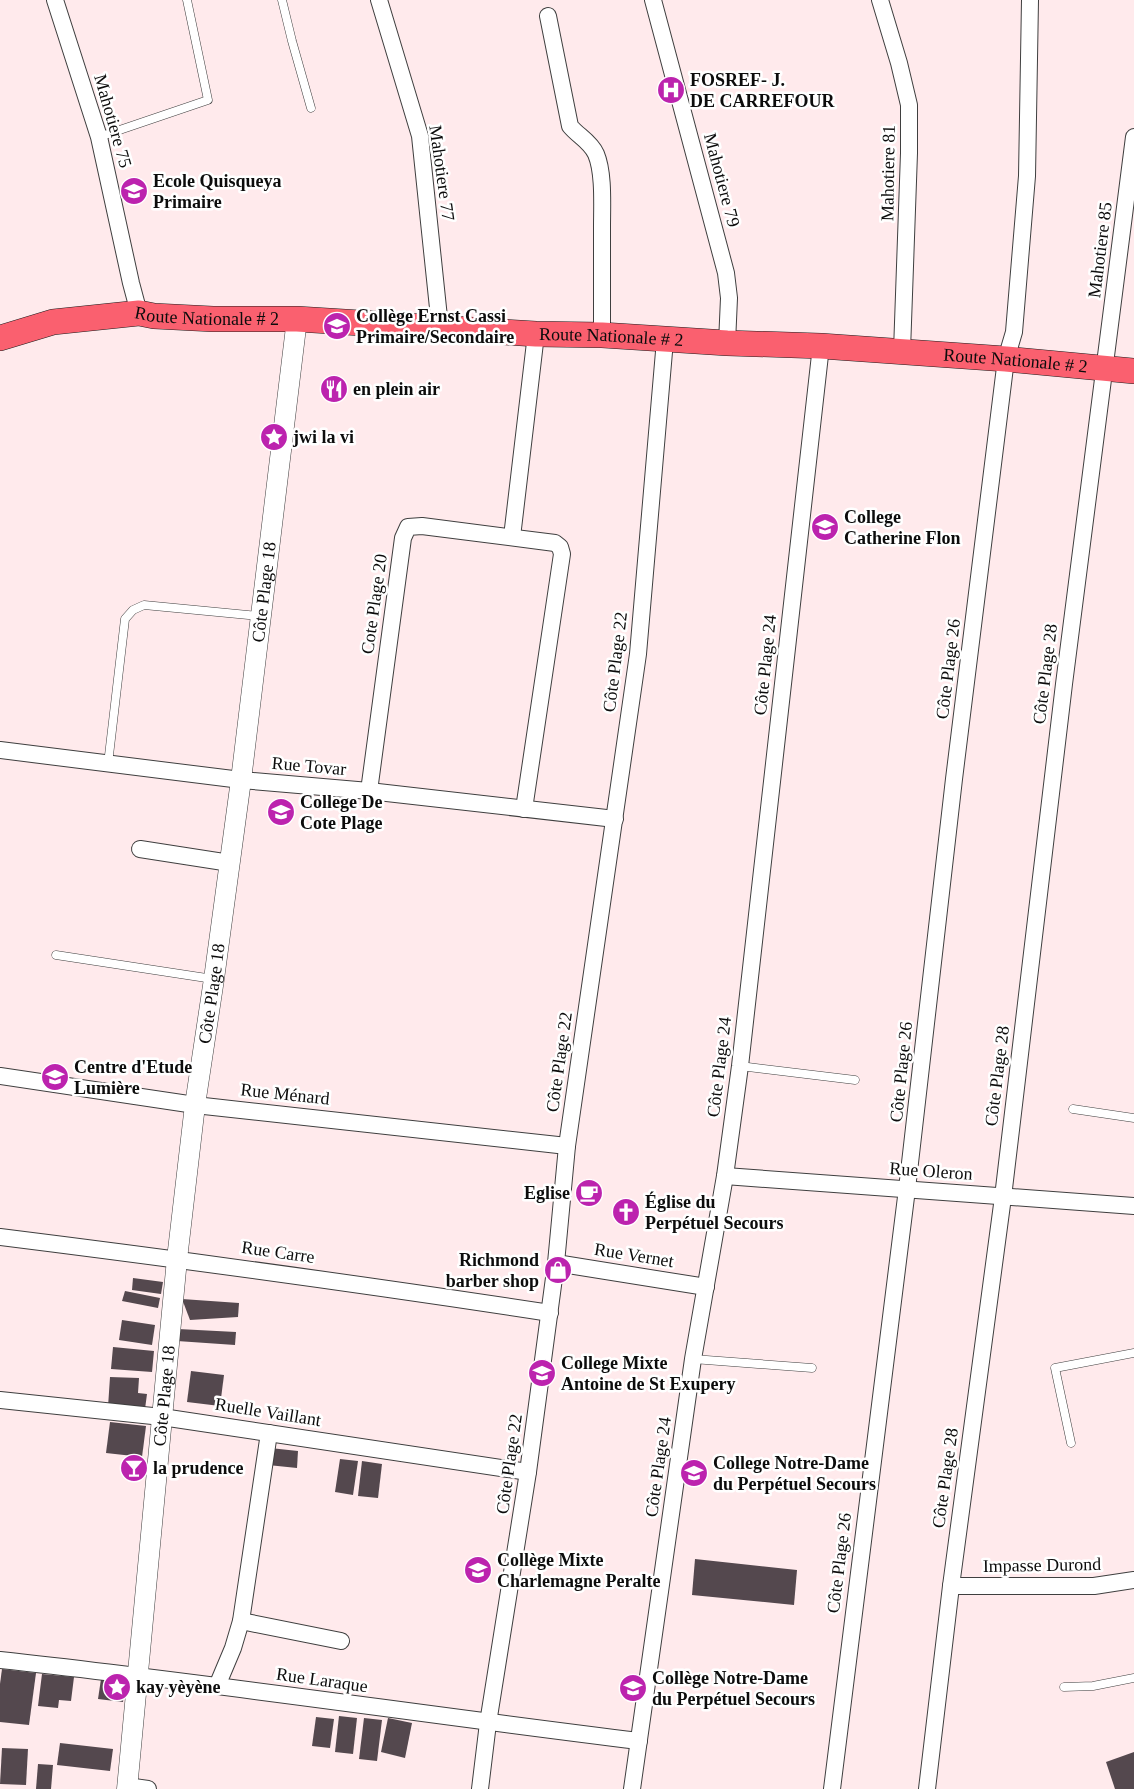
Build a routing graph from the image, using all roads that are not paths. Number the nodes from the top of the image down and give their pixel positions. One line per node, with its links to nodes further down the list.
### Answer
1 (55, 0): 10 (street, Mahotiere 75)
2 (187, 0): 10 (lane)
3 (282, 0): 9 (lane)
4 (379, 0): 14 (street, Mahotiere 77)
5 (653, 0): 19 (street, Mahotiere 79)
6 (880, 0): 21 (street, Mahotiere 81)
7 (1030, 0): 22 (street, Côte Plage 26)
8 (548, 16): 16 (street)
9 (311, 108)
10 (99, 137): 12 (street, Mahotiere 75)
11 (1134, 137): 23 (street, Mahotiere 85)
12 (139, 313): 13 (main road, Route Nationale # 2); 17 (main road, Route Nationale # 2)
13 (297, 319): 14 (main road, Route Nationale # 2); 26 (street, Côte Plage 18)
14 (440, 327): 15 (main road, Route Nationale # 2)
15 (536, 334): 16 (main road, Route Nationale # 2); 25 (street)
16 (602, 335): 18 (main road, Route Nationale # 2)
17 (0, 338)
18 (665, 340): 19 (main road, Route Nationale # 2); 32 (street, Côte Plage 22)
19 (727, 343): 20 (main road, Route Nationale # 2)
20 (821, 346): 21 (main road, Route Nationale # 2); 37 (street, Côte Plage 24)
21 (902, 351): 22 (main road, Route Nationale # 2)
22 (1006, 359): 23 (main road, Route Nationale # 2); 45 (street, Côte Plage 26)
23 (1105, 368): 24 (main road, Route Nationale # 2); 46 (street, Côte Plage 28)
24 (1134, 371)
25 (512, 537): 30 (street, Cote Plage 20); 31 (street, Cote Plage 20)
26 (261, 616): 28 (lane); 29 (street, Côte Plage 18)
27 (0, 750): 28 (street, Rue Tovar)
28 (108, 764): 29 (street, Rue Tovar)
29 (241, 780): 30 (street, Rue Tovar); 34 (street, Côte Plage 18)
30 (369, 791): 31 (street, Rue Tovar)
31 (524, 809): 32 (street, Rue Tovar)
32 (614, 820): 43 (street, Côte Plage 22)
33 (140, 849): 34 (street)
34 (230, 862): 36 (street, Côte Plage 18)
35 (56, 955): 36 (lane)
36 (214, 979): 40 (street, Côte Plage 18)
37 (740, 1066): 39 (lane); 44 (street, Côte Plage 24)
38 (0, 1076): 40 (street, Rue Ménard)
39 (855, 1080)
40 (195, 1105): 43 (street, Rue Ménard); 49 (street, Côte Plage 18)
41 (1073, 1110): 42 (lane)
42 (1134, 1118)
43 (568, 1146): 50 (street, Côte Plage 22)
44 (725, 1176): 45 (street, Rue Oleron); 51 (street, Côte Plage 24)
45 (908, 1189): 46 (street, Rue Oleron); 76 (street, Côte Plage 26)
46 (1003, 1196): 47 (street, Rue Oleron); 62 (street, Côte Plage 28)
47 (1134, 1206)
48 (0, 1237): 49 (street, Rue Carre)
49 (177, 1259): 52 (street, Rue Carre); 57 (street, Côte Plage 18)
50 (556, 1263): 51 (street, Rue Vernet); 52 (street, Côte Plage 22)
51 (706, 1287): 54 (street, Côte Plage 24)
52 (550, 1313): 60 (street, Côte Plage 22)
53 (1134, 1353): 59 (lane)
54 (693, 1359): 55 (lane); 71 (street, Côte Plage 24)
55 (812, 1368)
56 (0, 1400): 57 (street, Ruelle Vaillant)
57 (162, 1417): 58 (street, Ruelle Vaillant); 66 (street, Côte Plage 18)
58 (269, 1433): 60 (street, Ruelle Vaillant); 63 (street)
59 (1071, 1443)
60 (528, 1472): 70 (street, Côte Plage 22)
61 (1134, 1580): 62 (street, Impasse Durond)
62 (951, 1586): 77 (street, Côte Plage 28)
63 (241, 1621): 64 (street); 68 (street)
64 (340, 1641)
65 (0, 1660): 66 (street, Rue Laraque)
66 (137, 1675): 68 (street, Rue Laraque); 72 (street, Côte Plage 18)
67 (1134, 1678): 69 (lane)
68 (216, 1686): 70 (street, Rue Laraque)
69 (1064, 1687)
70 (488, 1723): 71 (street, Rue Laraque); 74 (street, Côte Plage 22)
71 (639, 1741): 75 (street, Côte Plage 24)
72 (127, 1788): 73 (street)
73 (148, 1789)
74 (480, 1789)
75 (632, 1789)
76 (832, 1789)
77 (927, 1789)

